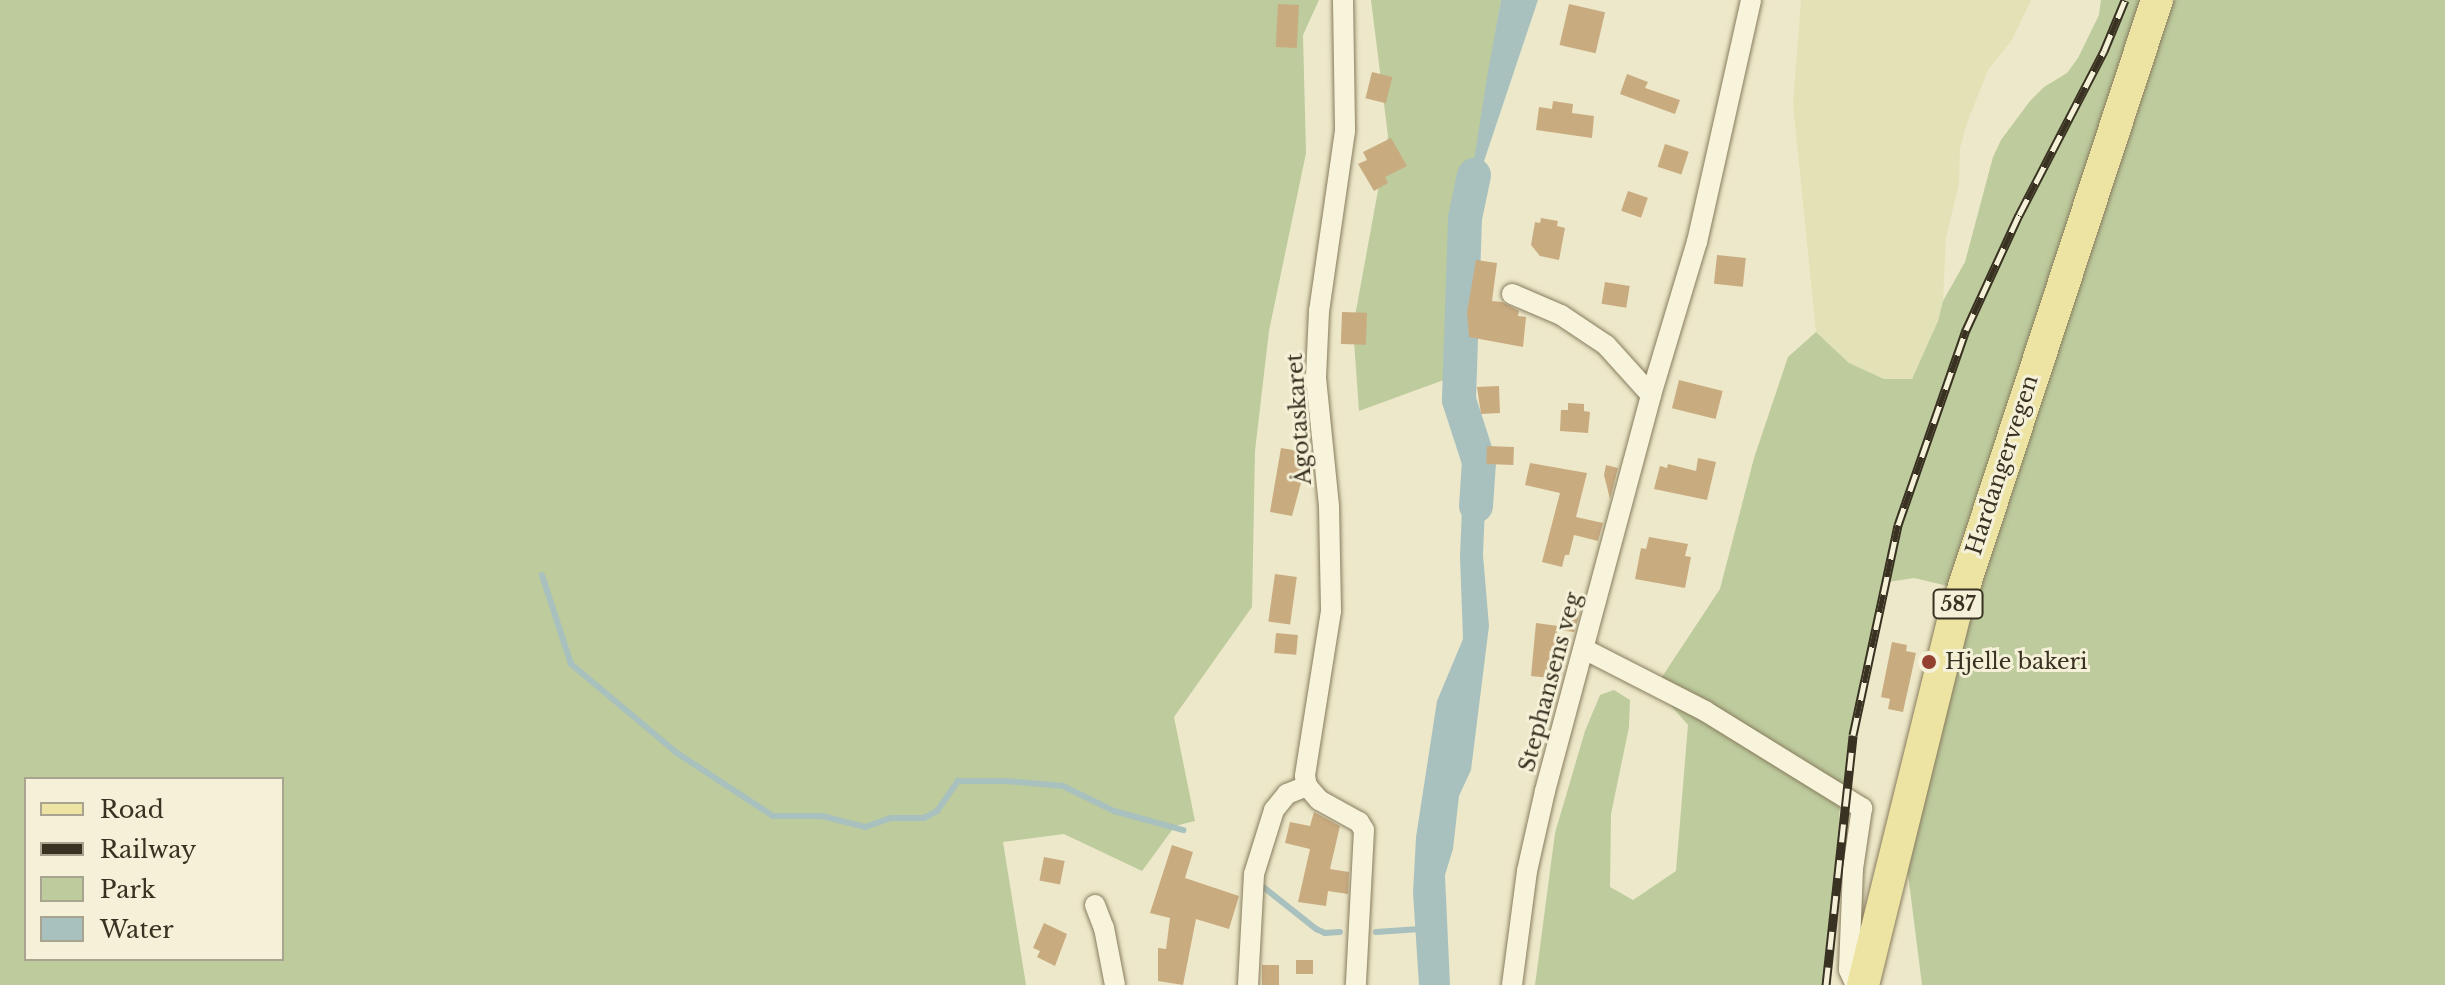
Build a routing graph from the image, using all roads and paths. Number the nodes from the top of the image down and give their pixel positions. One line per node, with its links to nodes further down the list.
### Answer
1 (1343, 0): 7 (street, Ågotaskaret)
2 (1751, 0): 5 (street, Stephansens veg)
3 (2157, 0): 14 (main road, Hardangervegen / 587)
4 (1512, 294): 5 (street)
5 (1651, 395): 6 (street, Stephansens veg)
6 (1584, 649): 12 (street, Stephansens veg); 13 (street)
7 (1307, 786): 10 (street); 11 (street)
8 (1095, 905): 9 (street)
9 (1115, 985)
10 (1248, 985)
11 (1356, 985)
12 (1512, 985)
13 (1856, 985)
14 (1863, 985)

